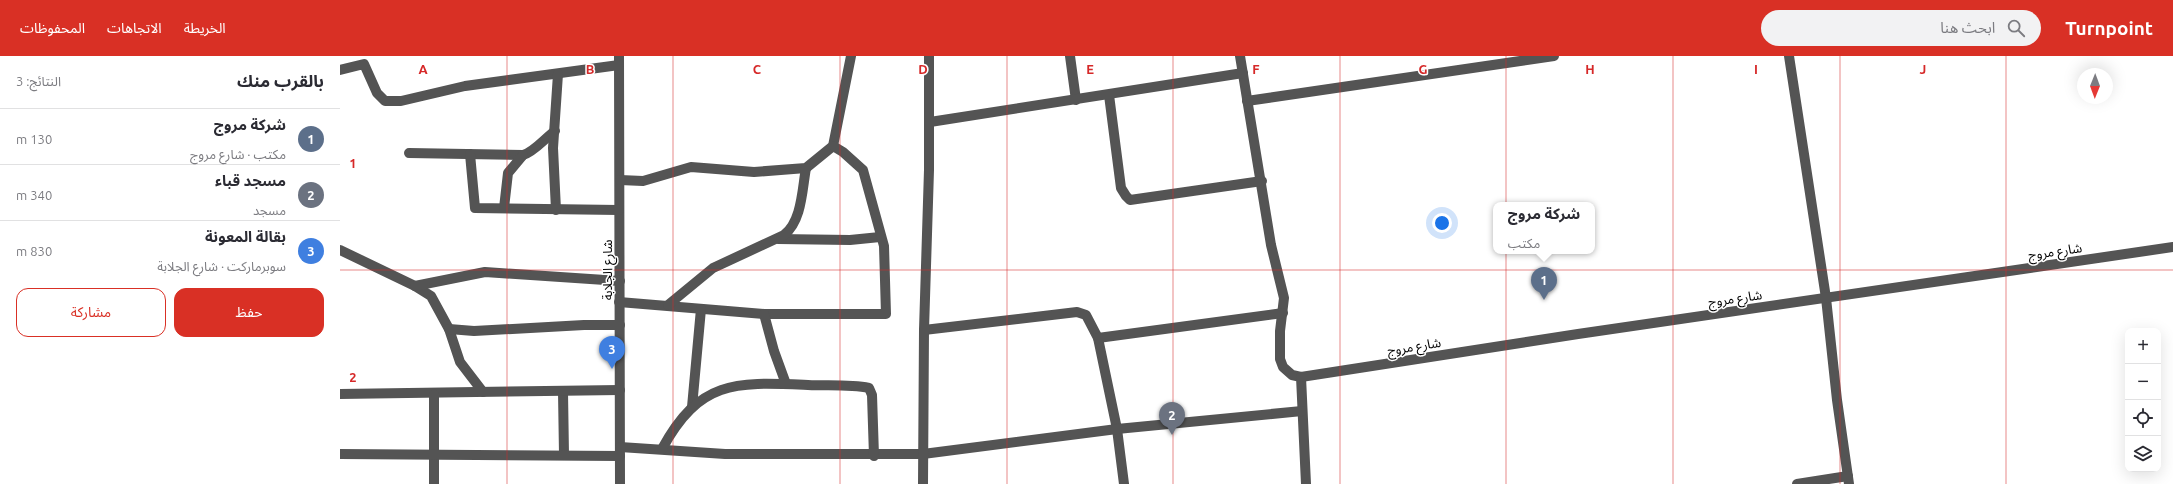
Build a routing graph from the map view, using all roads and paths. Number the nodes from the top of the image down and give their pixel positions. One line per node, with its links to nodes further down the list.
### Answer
1 (851, 56): 16 (street)
2 (929, 56): 14 (street)
3 (1070, 56): 12 (street)
4 (1240, 56): 9 (street)
5 (1554, 56): 13 (street)
6 (1789, 56): 32 (street)
7 (619, 60): 10 (street); 21 (street, شارع الجلابة)
8 (340, 70): 10 (street)
9 (1243, 73): 11 (street); 13 (street)
10 (558, 74): 15 (street)
11 (1109, 95): 12 (street); 22 (street)
12 (1076, 100): 14 (street)
13 (1247, 101): 22 (street)
14 (930, 122): 40 (street)
15 (555, 131): 19 (street); 24 (street)
16 (833, 146): 20 (street); 26 (street)
17 (409, 153): 18 (street)
18 (470, 154): 19 (street); 23 (street)
19 (523, 155): 23 (street)
20 (806, 168): 21 (street); 27 (street)
21 (620, 180): 25 (street, شارع الجلابة)
22 (1262, 180): 36 (street)
23 (504, 208): 24 (street)
24 (556, 210): 25 (street)
25 (619, 210): 30 (street, شارع الجلابة)
26 (880, 237): 27 (street); 37 (street)
27 (774, 239): 34 (street)
28 (2173, 247): 32 (street, شارع مروج)
29 (340, 250): 31 (street)
30 (620, 281): 31 (street); 33 (street, شارع الجلابة)
31 (414, 286): 39 (street)
32 (1826, 298): 42 (street, شارع مروج); 59 (street)
33 (620, 302): 34 (street); 38 (street, شارع الجلابة)
34 (668, 304): 35 (street)
35 (701, 309): 37 (street); 49 (street)
36 (1283, 313): 41 (street); 42 (street)
37 (764, 314): 43 (street)
38 (620, 326): 39 (street); 44 (street, شارع الجلابة)
39 (449, 329): 45 (street)
40 (924, 330): 41 (street); 55 (street)
41 (1098, 338): 51 (street)
42 (1301, 377): 50 (street)
43 (786, 384): 49 (street); 58 (street)
44 (620, 390): 46 (street); 53 (street, شارع الجلابة)
45 (483, 392): 46 (street); 48 (street)
46 (563, 392): 56 (street)
47 (340, 394): 48 (street)
48 (434, 394): 57 (street)
49 (692, 407): 52 (street)
50 (1302, 411): 51 (street); 64 (street)
51 (1116, 429): 55 (street); 63 (street)
52 (662, 449): 53 (street); 58 (street)
53 (620, 451): 56 (street); 61 (street, شارع الجلابة)
54 (340, 454): 57 (street)
55 (924, 454): 58 (street); 62 (street)
56 (564, 455): 57 (street)
57 (434, 456): 60 (street)
58 (874, 456)
59 (1848, 480): 65 (street)
60 (434, 484)
61 (620, 484)
62 (923, 484)
63 (1124, 484)
64 (1306, 484)
65 (1796, 484)

